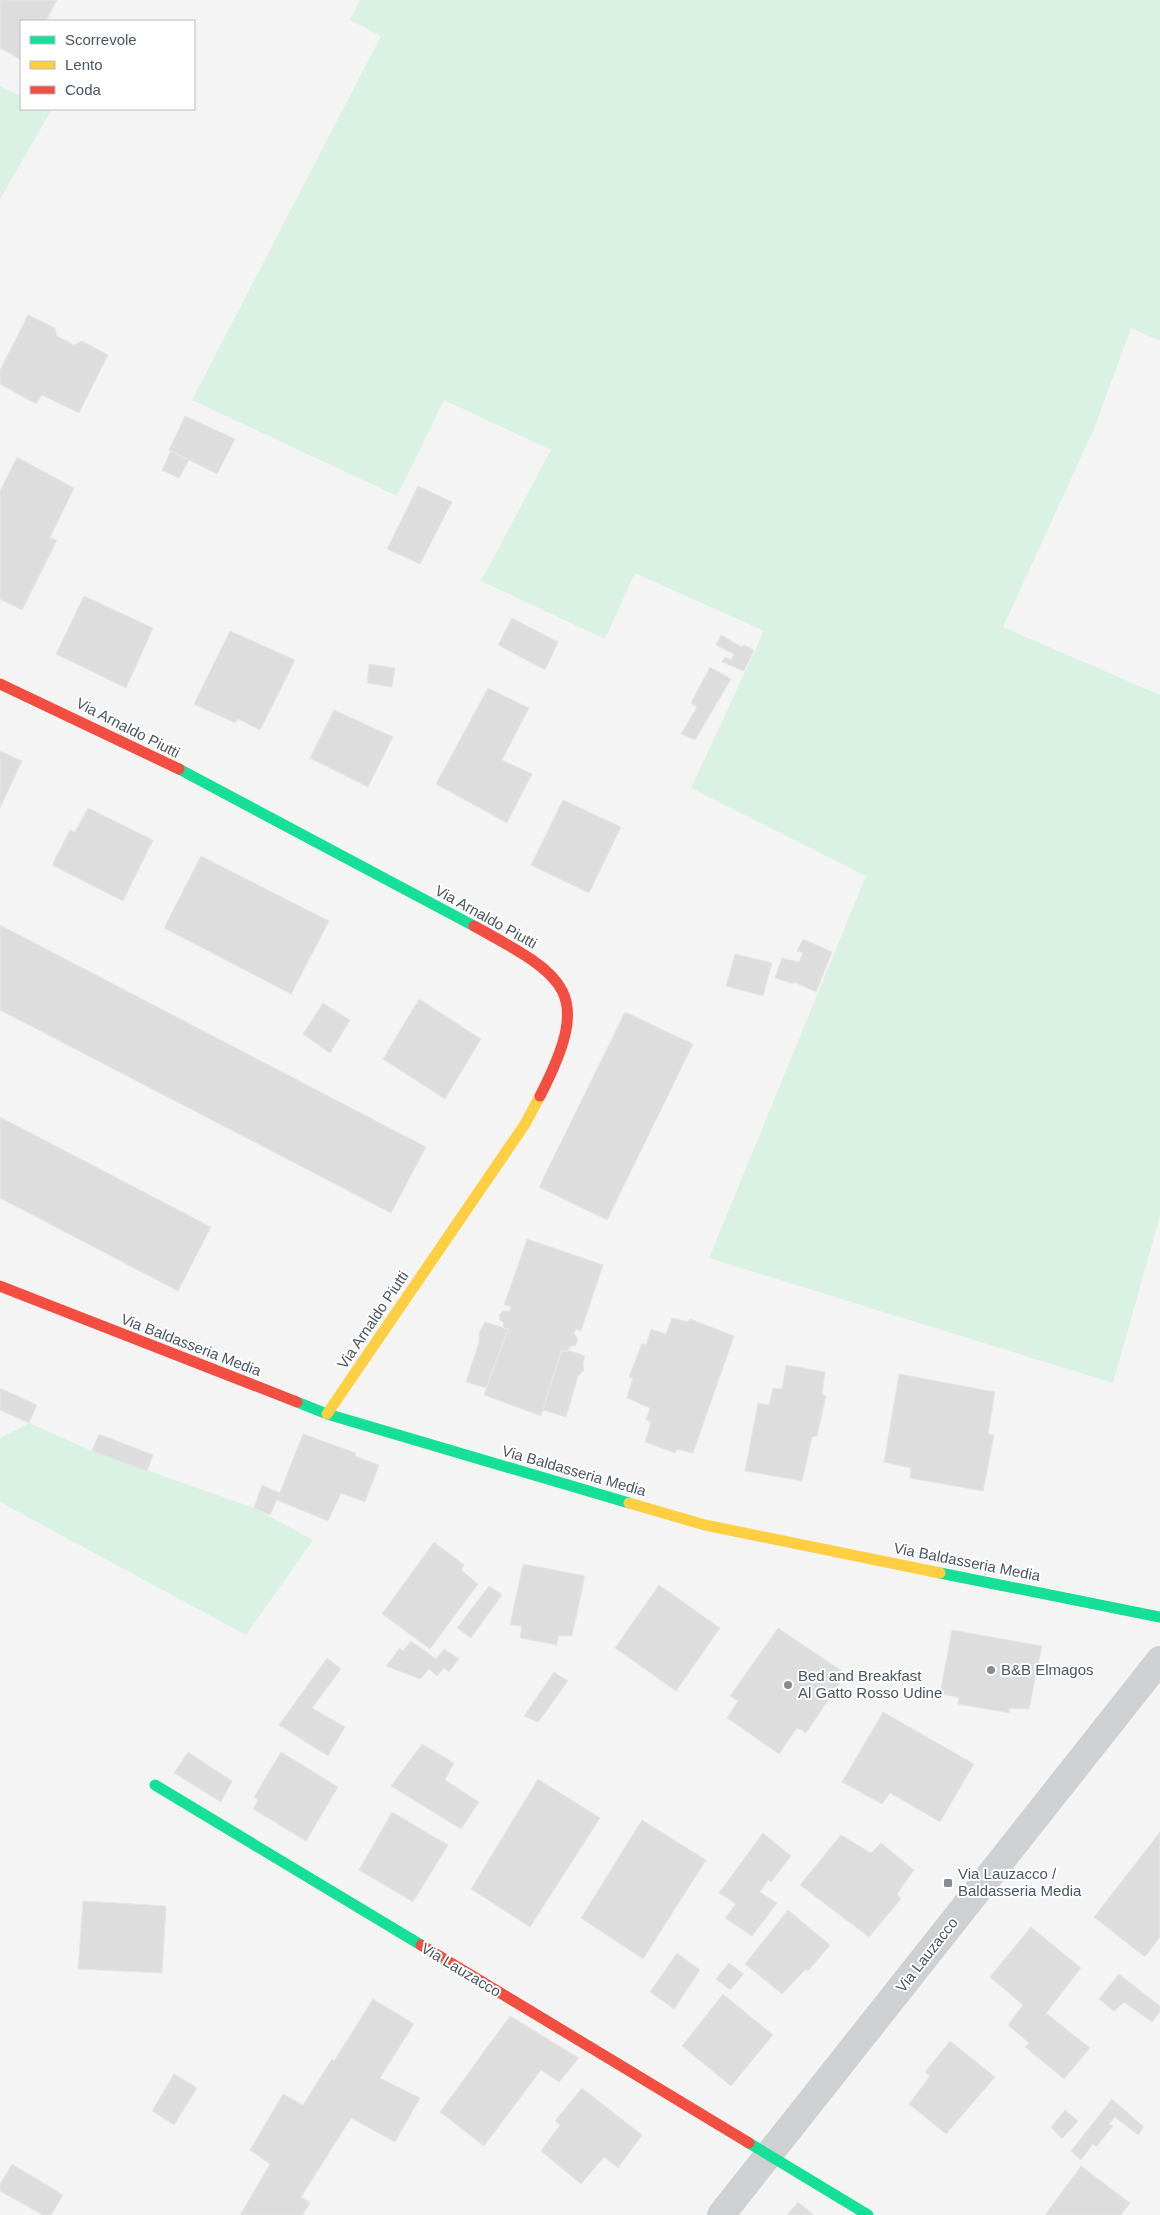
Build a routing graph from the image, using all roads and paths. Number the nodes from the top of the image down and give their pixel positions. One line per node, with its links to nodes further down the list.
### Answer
1 (0, 684): 3 (street, Via Arnaldo Piutti)
2 (0, 1286): 3 (street, Via Baldasseria Media)
3 (327, 1414): 4 (street, Via Baldasseria Media)
4 (1160, 1616)
5 (1160, 1660): 7 (street, Via Lauzacco)
6 (155, 1785): 7 (street, Via Lauzacco)
7 (768, 2156): 8 (street, Via Lauzacco); 9 (street, Via Lauzacco)
8 (721, 2215)
9 (868, 2215)

